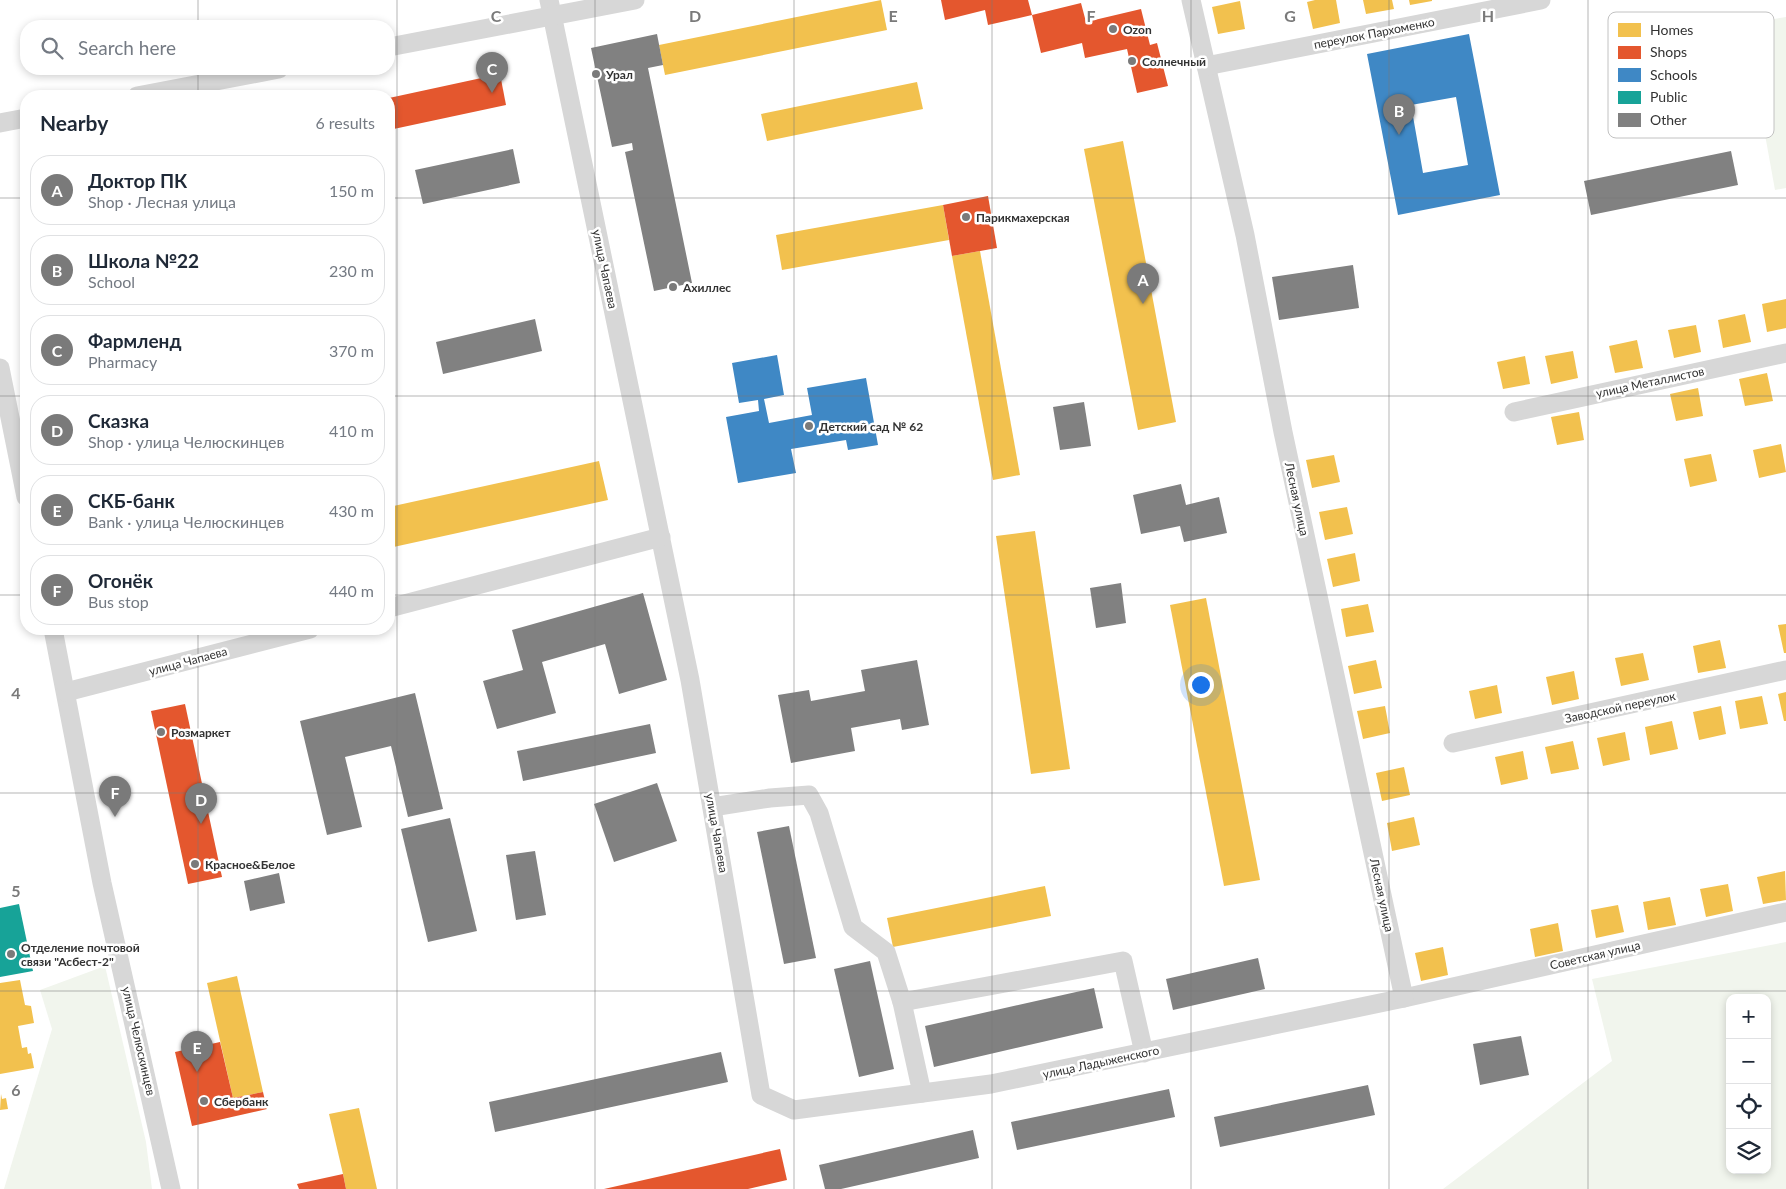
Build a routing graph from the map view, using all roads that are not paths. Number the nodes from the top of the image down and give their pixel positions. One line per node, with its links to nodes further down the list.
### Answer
1 (635, 0): 4 (street)
2 (1191, 0): 6 (street, Лесная улица)
3 (1541, 0): 6 (street, переулок Пархоменко)
4 (550, 8): 5 (street); 15 (street, улица Чапаева)
5 (395, 46)
6 (1206, 66): 24 (street, Лесная улица)
7 (247, 75): 8 (street)
8 (169, 90)
9 (20, 119): 10 (street)
10 (0, 123)
11 (1786, 353): 13 (street, улица Металлистов)
12 (0, 368): 14 (street)
13 (1514, 412)
14 (20, 467)
15 (661, 537): 16 (street); 22 (street, улица Чапаева)
16 (395, 606)
17 (54, 635): 20 (street, улица Челюскинцев)
18 (287, 635): 20 (street, улица Чапаева)
19 (1786, 670): 21 (street, Заводской переулок)
20 (66, 692): 29 (street, улица Челюскинцев)
21 (1453, 743)
22 (712, 807): 25 (street); 28 (street, улица Чапаева)
23 (1786, 912): 24 (street, Советская улица)
24 (1404, 998): 26 (street, улица Ладыженского)
25 (902, 1002): 26 (street); 27 (street)
26 (1144, 1053): 27 (street, улица Ладыженского)
27 (922, 1093): 28 (street, улица Ладыженского)
28 (794, 1110)
29 (172, 1189)

